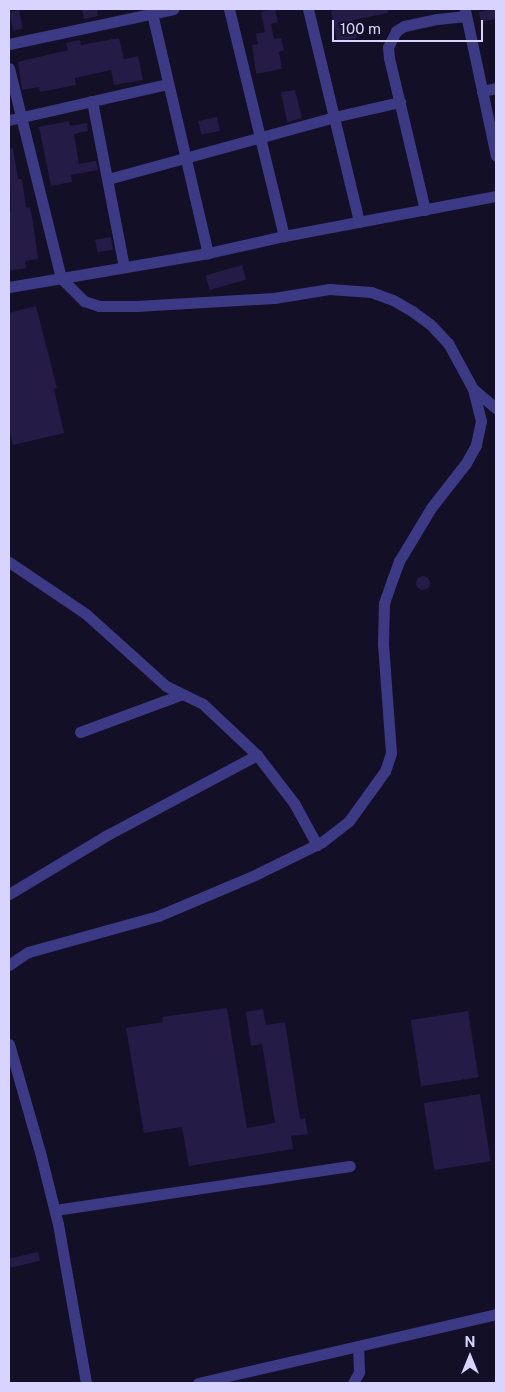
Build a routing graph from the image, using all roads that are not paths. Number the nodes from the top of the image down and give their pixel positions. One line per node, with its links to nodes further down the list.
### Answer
1 (173, 9): 4 (street)
2 (229, 9): 16 (street)
3 (308, 9): 14 (street)
4 (152, 11): 6 (street); 8 (street)
5 (466, 12): 10 (street); 12 (street)
6 (9, 44)
7 (9, 68): 13 (street)
8 (168, 84): 11 (street); 18 (street)
9 (496, 88): 10 (street)
10 (482, 91): 17 (street)
11 (92, 101): 13 (street); 19 (street)
12 (400, 102): 14 (street); 21 (street)
13 (21, 117): 15 (street); 26 (street)
14 (334, 117): 16 (street); 22 (street)
15 (9, 120)
16 (260, 136): 18 (street); 23 (street)
17 (496, 156)
18 (186, 159): 19 (street); 24 (street)
19 (108, 179): 25 (street)
20 (496, 196): 21 (street)
21 (425, 210): 22 (street)
22 (359, 222): 23 (street)
23 (284, 236): 24 (street)
24 (208, 252): 25 (street)
25 (124, 267): 26 (street)
26 (61, 278): 27 (street); 28 (street)
27 (9, 287)
28 (473, 388): 29 (street); 34 (street)
29 (496, 408)
30 (9, 562): 31 (street)
31 (180, 694): 32 (street); 33 (street)
32 (80, 732)
33 (257, 755): 34 (street); 35 (street)
34 (318, 845): 36 (street)
35 (9, 894)
36 (9, 965)
37 (9, 1044): 39 (street)
38 (350, 1166): 39 (street)
39 (54, 1210): 42 (street)
40 (496, 1314): 41 (street)
41 (358, 1346): 43 (street); 44 (street)
42 (86, 1383)
43 (198, 1383)
44 (353, 1383)

